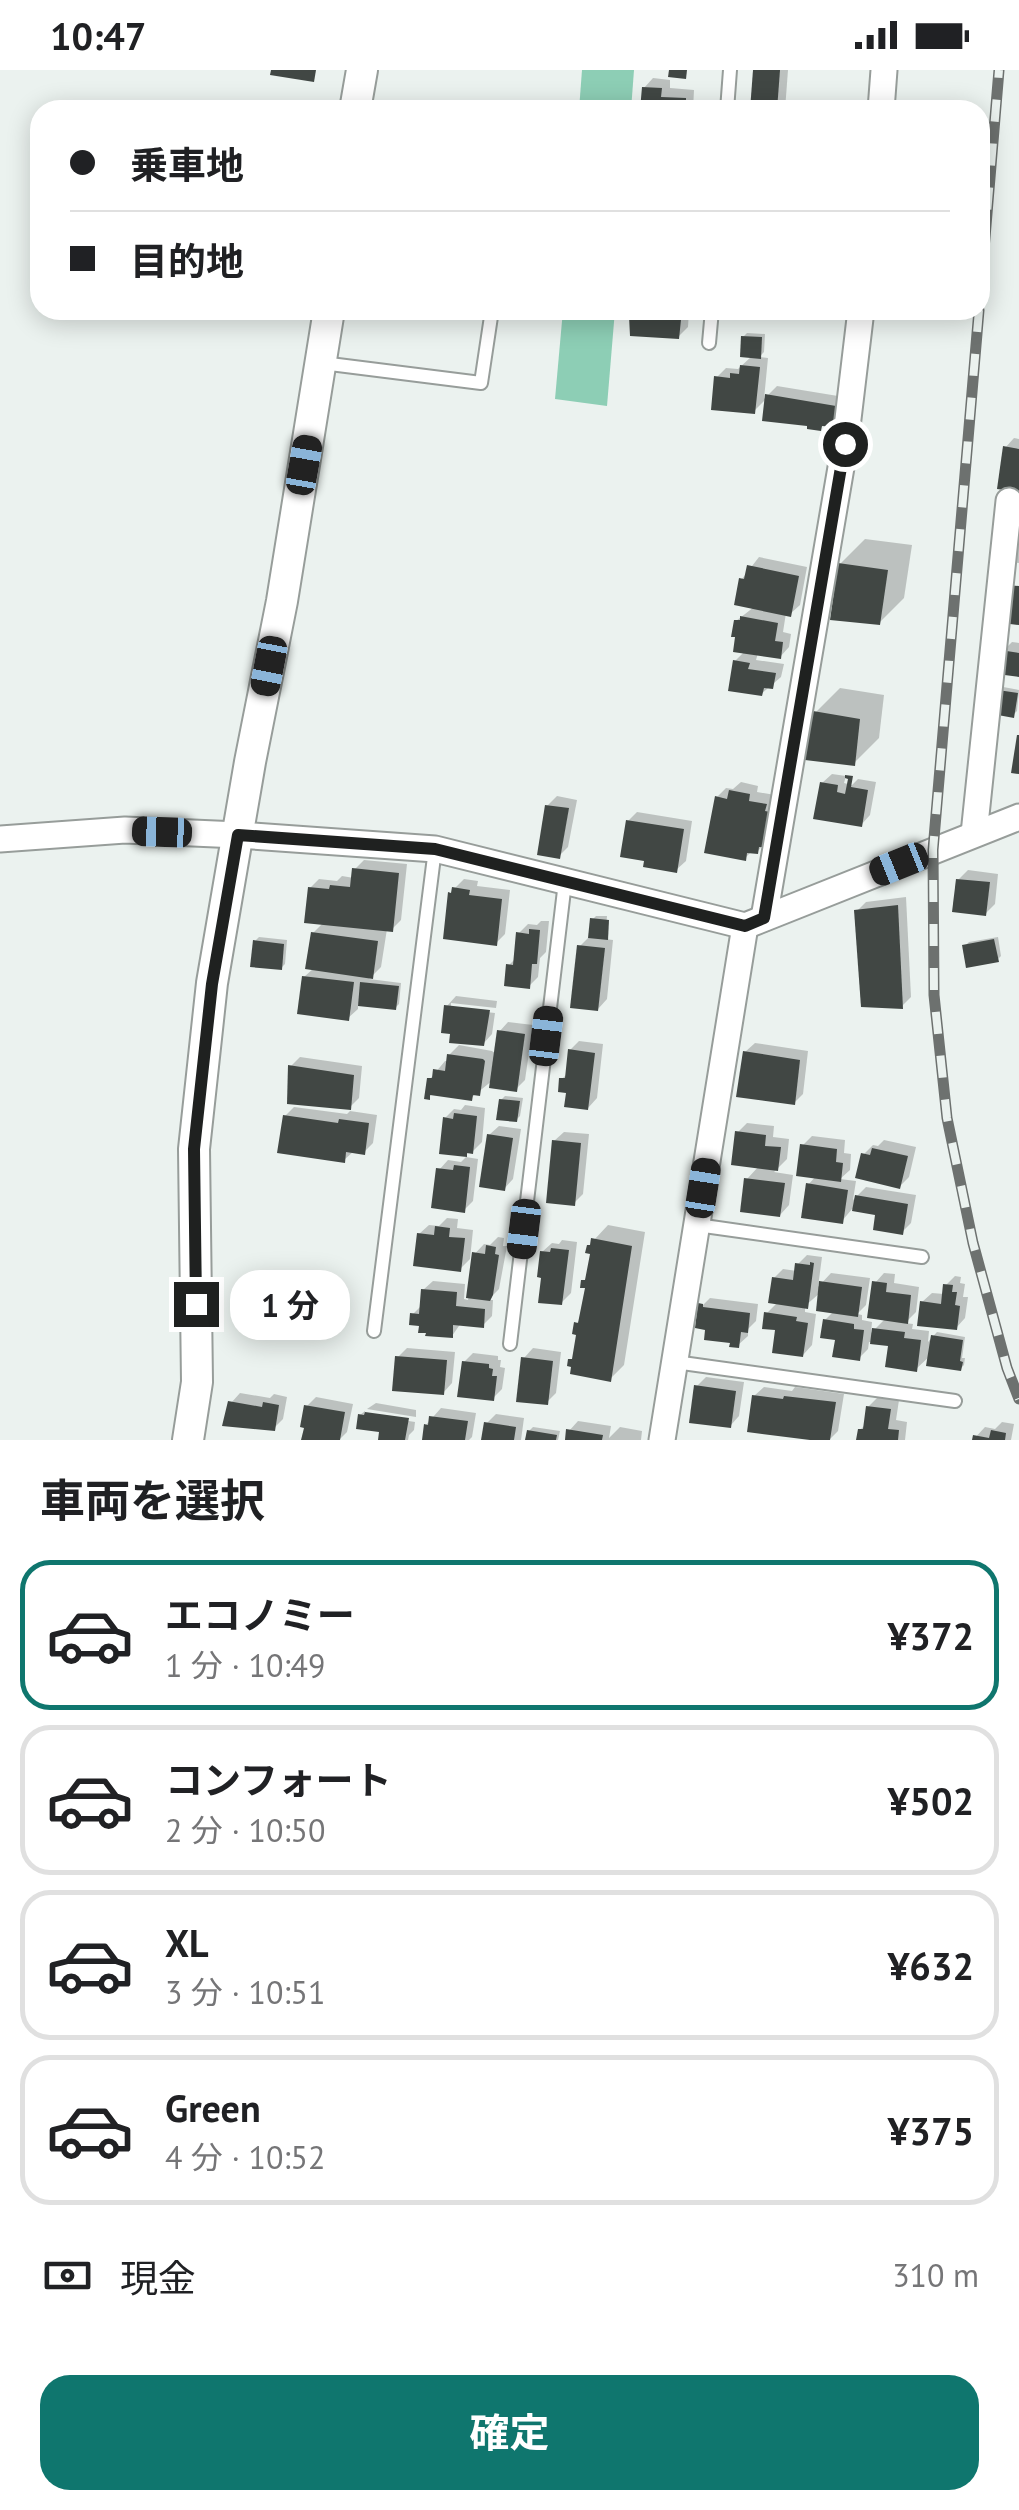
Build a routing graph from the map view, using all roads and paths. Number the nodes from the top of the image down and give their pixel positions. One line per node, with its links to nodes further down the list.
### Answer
1 (362, 70): 4 (street)
2 (730, 70): 5 (lane)
3 (884, 70): 6 (street)
4 (357, 100)
5 (728, 100)
6 (882, 100)
7 (327, 320): 12 (street)
8 (490, 320): 12 (lane)
9 (711, 320): 11 (lane)
10 (860, 320): 20 (street)
11 (710, 342)
12 (322, 363): 16 (street)
13 (1009, 501): 15 (street)
14 (1019, 817): 15 (street)
15 (974, 834): 20 (street)
16 (238, 835): 17 (street); 18 (street); 27 (street)
17 (0, 839)
18 (435, 849): 19 (street); 23 (lane)
19 (565, 882): 20 (street); 24 (lane)
20 (755, 922): 21 (street)
21 (697, 1225): 22 (lane); 25 (street)
22 (922, 1257)
23 (374, 1330)
24 (510, 1344)
25 (675, 1362): 26 (lane); 28 (street)
26 (955, 1401)
27 (188, 1440)
28 (662, 1440)

